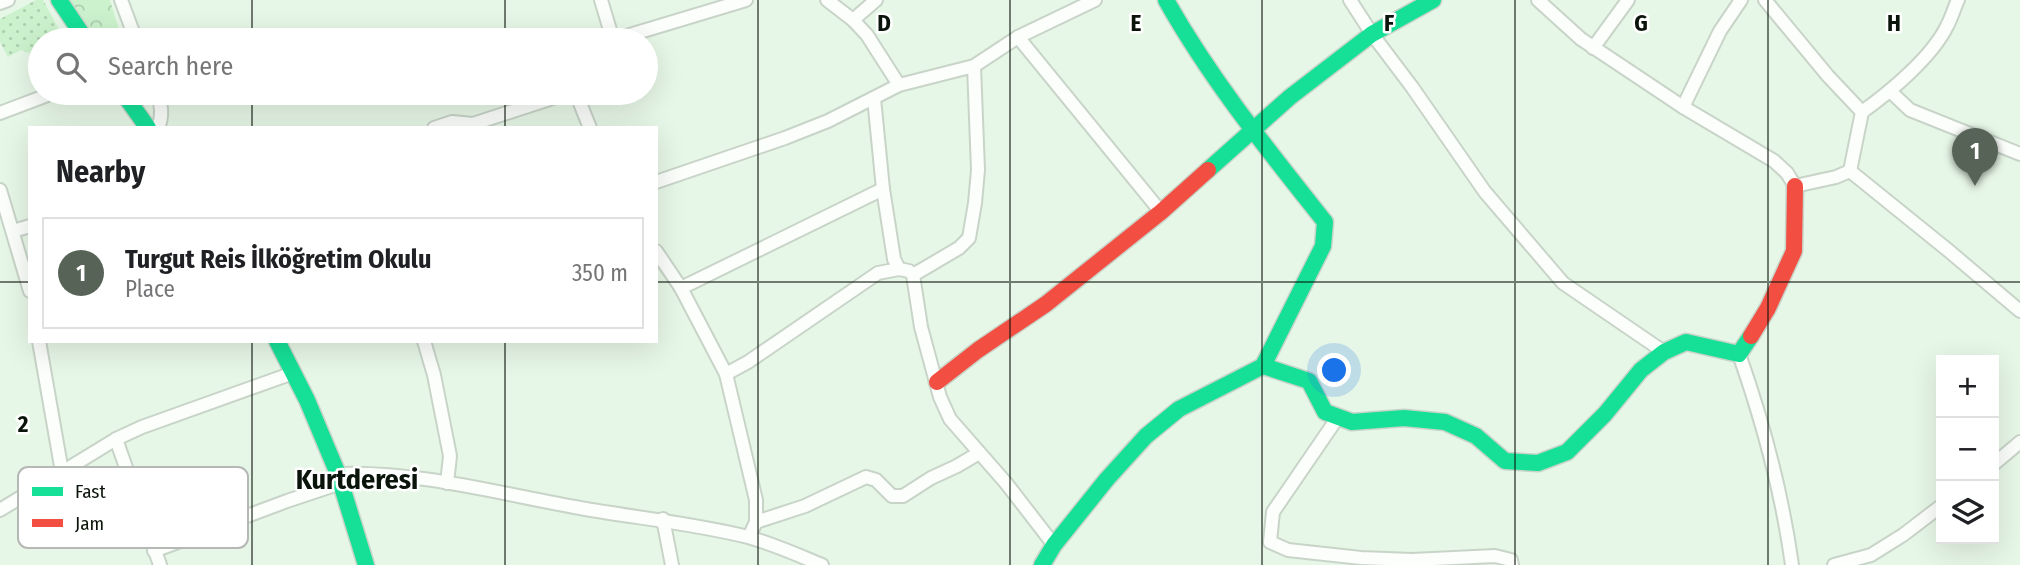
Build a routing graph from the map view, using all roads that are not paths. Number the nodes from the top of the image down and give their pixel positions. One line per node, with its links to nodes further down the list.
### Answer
1 (8, 0): 17 (street)
2 (59, 0): 19 (street)
3 (121, 0): 20 (street)
4 (601, 0): 21 (street)
5 (746, 0): 22 (street)
6 (827, 0): 18 (street)
7 (876, 0): 18 (street)
8 (1095, 0): 24 (street)
9 (1166, 0): 42 (street)
10 (1350, 0): 23 (street)
11 (1433, 0): 23 (street)
12 (1538, 0): 25 (street)
13 (1628, 0): 25 (street)
14 (1741, 0): 35 (street)
15 (1765, 0): 36 (street)
16 (1958, 0): 28 (street)
17 (0, 3)
18 (853, 20): 27 (street)
19 (78, 28)
20 (132, 28)
21 (609, 28)
22 (653, 28)
23 (1372, 34): 42 (street); 61 (street)
24 (1018, 37): 26 (street); 49 (street)
25 (1593, 48): 35 (street)
26 (975, 66): 27 (street); 54 (street)
27 (899, 85): 29 (street)
28 (1890, 91): 36 (street); 43 (street)
29 (874, 98): 45 (street); 47 (street)
30 (28, 102): 37 (street)
31 (132, 105): 38 (street)
32 (161, 105): 39 (street)
33 (531, 105): 40 (street)
34 (581, 105): 41 (street)
35 (1683, 107): 46 (street)
36 (1862, 112): 44 (street)
37 (0, 113)
38 (147, 126)
39 (159, 126)
40 (440, 126)
41 (589, 126)
42 (1253, 131): 49 (street); 63 (street)
43 (2020, 154)
44 (1850, 171): 46 (street); 57 (street)
45 (658, 181)
46 (1796, 186): 62 (street)
47 (883, 189): 53 (street); 56 (street)
48 (0, 190): 51 (street)
49 (1161, 212): 66 (street)
50 (28, 227): 51 (street)
51 (13, 231): 55 (street)
52 (658, 254): 56 (street)
53 (899, 269): 54 (street); 65 (street)
54 (913, 275): 66 (street)
55 (28, 284)
56 (681, 288): 65 (street)
57 (2020, 311)
58 (39, 343): 72 (street)
59 (278, 343): 64 (street)
60 (425, 343): 76 (street)
61 (1664, 352): 62 (street); 67 (street)
62 (1739, 354): 94 (street)
63 (1263, 366): 67 (street); 84 (street)
64 (293, 373): 68 (street); 75 (street)
65 (726, 374): 82 (street)
66 (937, 382): 70 (street)
67 (1338, 417): 93 (street)
68 (116, 439): 73 (street); 74 (street)
69 (2020, 442): 71 (street)
70 (979, 453): 82 (street); 84 (street)
71 (1999, 460)
72 (61, 467)
73 (70, 467)
74 (126, 467)
75 (340, 478): 76 (street); 80 (street); 90 (street)
76 (447, 483): 81 (street)
77 (18, 499): 78 (street)
78 (0, 510)
79 (1936, 510): 95 (street)
80 (248, 516)
81 (663, 519): 83 (street); 91 (street)
82 (756, 522): 83 (street)
83 (749, 537): 88 (street)
84 (1054, 545): 92 (street)
85 (154, 548): 87 (street)
86 (163, 548): 87 (street)
87 (155, 551): 89 (street)
88 (815, 564)
89 (160, 565)
90 (366, 565)
91 (672, 565)
92 (1042, 565)
93 (1512, 565)
94 (1792, 565)
95 (1834, 565)

